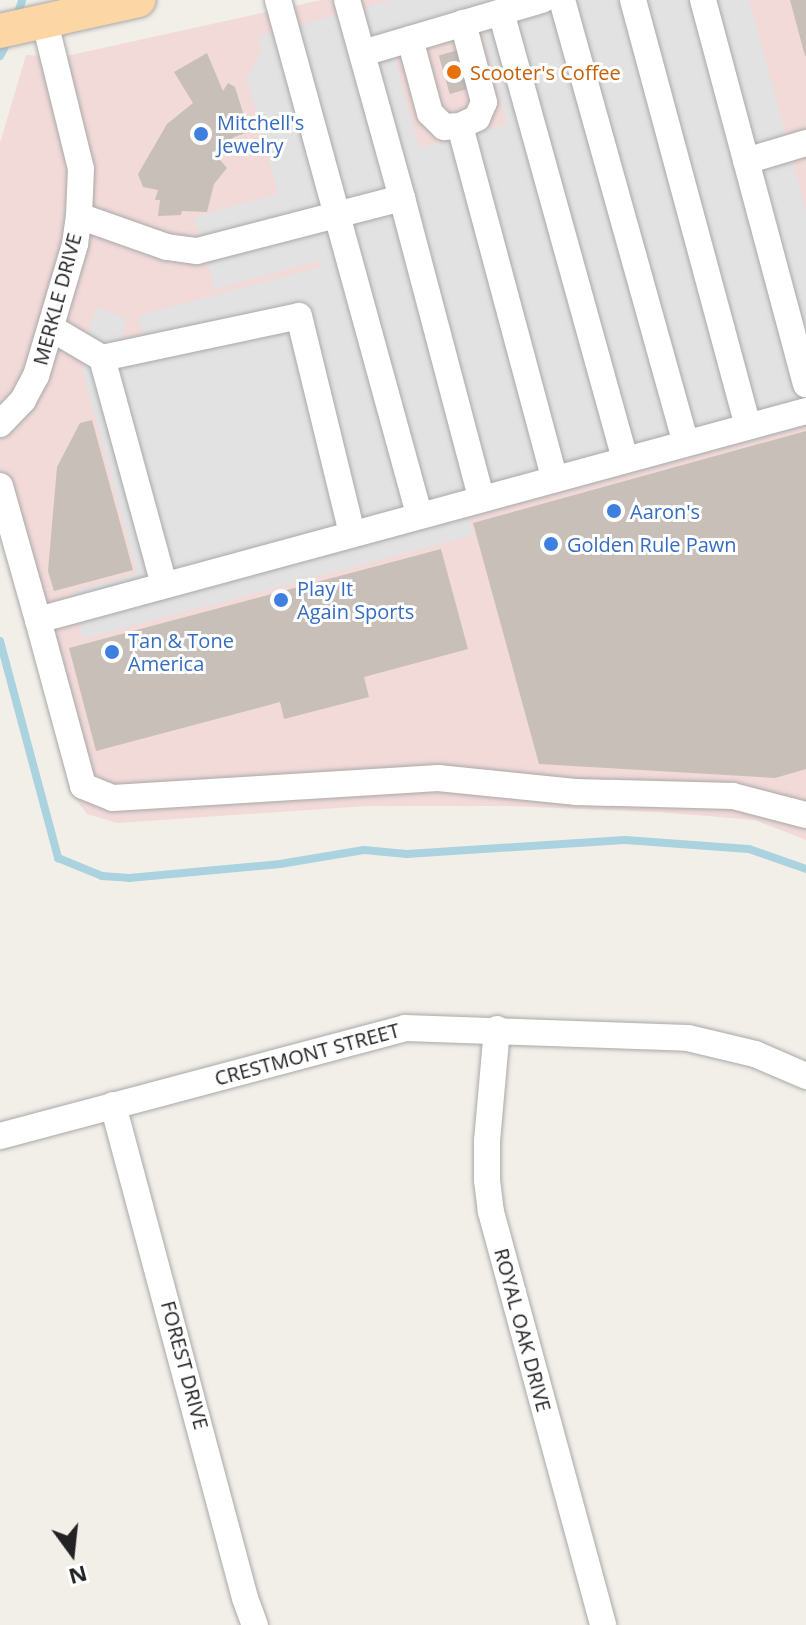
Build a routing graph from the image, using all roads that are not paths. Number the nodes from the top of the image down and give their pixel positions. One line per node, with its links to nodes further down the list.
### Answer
1 (139, 0): 10 (main road)
2 (278, 0): 17 (street)
3 (347, 0): 12 (street)
4 (542, 0): 8 (street)
5 (562, 0): 25 (street)
6 (633, 0): 24 (street)
7 (703, 0): 15 (street)
8 (501, 12): 9 (street); 26 (street)
9 (463, 23): 11 (street); 13 (street)
10 (26, 26): 18 (street, MERKLE DRIVE)
11 (410, 39): 12 (street); 13 (street)
12 (363, 53): 16 (street)
13 (460, 126): 27 (street)
14 (806, 143): 15 (street)
15 (746, 161): 21 (street)
16 (402, 198): 17 (street); 29 (street)
17 (339, 215): 18 (street); 30 (street)
18 (79, 216): 19 (street, MERKLE DRIVE)
19 (51, 328): 20 (street); 23 (street, MERKLE DRIVE)
20 (102, 358): 31 (street); 32 (street)
21 (806, 384)
22 (806, 411): 24 (street)
23 (0, 424)
24 (748, 426): 25 (street)
25 (686, 443): 26 (street)
26 (625, 459): 27 (street)
27 (554, 477): 29 (street)
28 (0, 486): 33 (street)
29 (481, 497): 30 (street)
30 (419, 514): 31 (street)
31 (352, 533): 32 (street)
32 (164, 585): 33 (street)
33 (38, 620): 34 (street)
34 (806, 815)
35 (497, 1029): 36 (street, CRESTMONT STREET); 37 (street, CRESTMONT STREET); 40 (street, ROYAL OAK DRIVE)
36 (806, 1076)
37 (113, 1105): 38 (street, CRESTMONT STREET); 39 (street, FOREST DRIVE)
38 (0, 1136)
39 (255, 1625)
40 (603, 1625)

